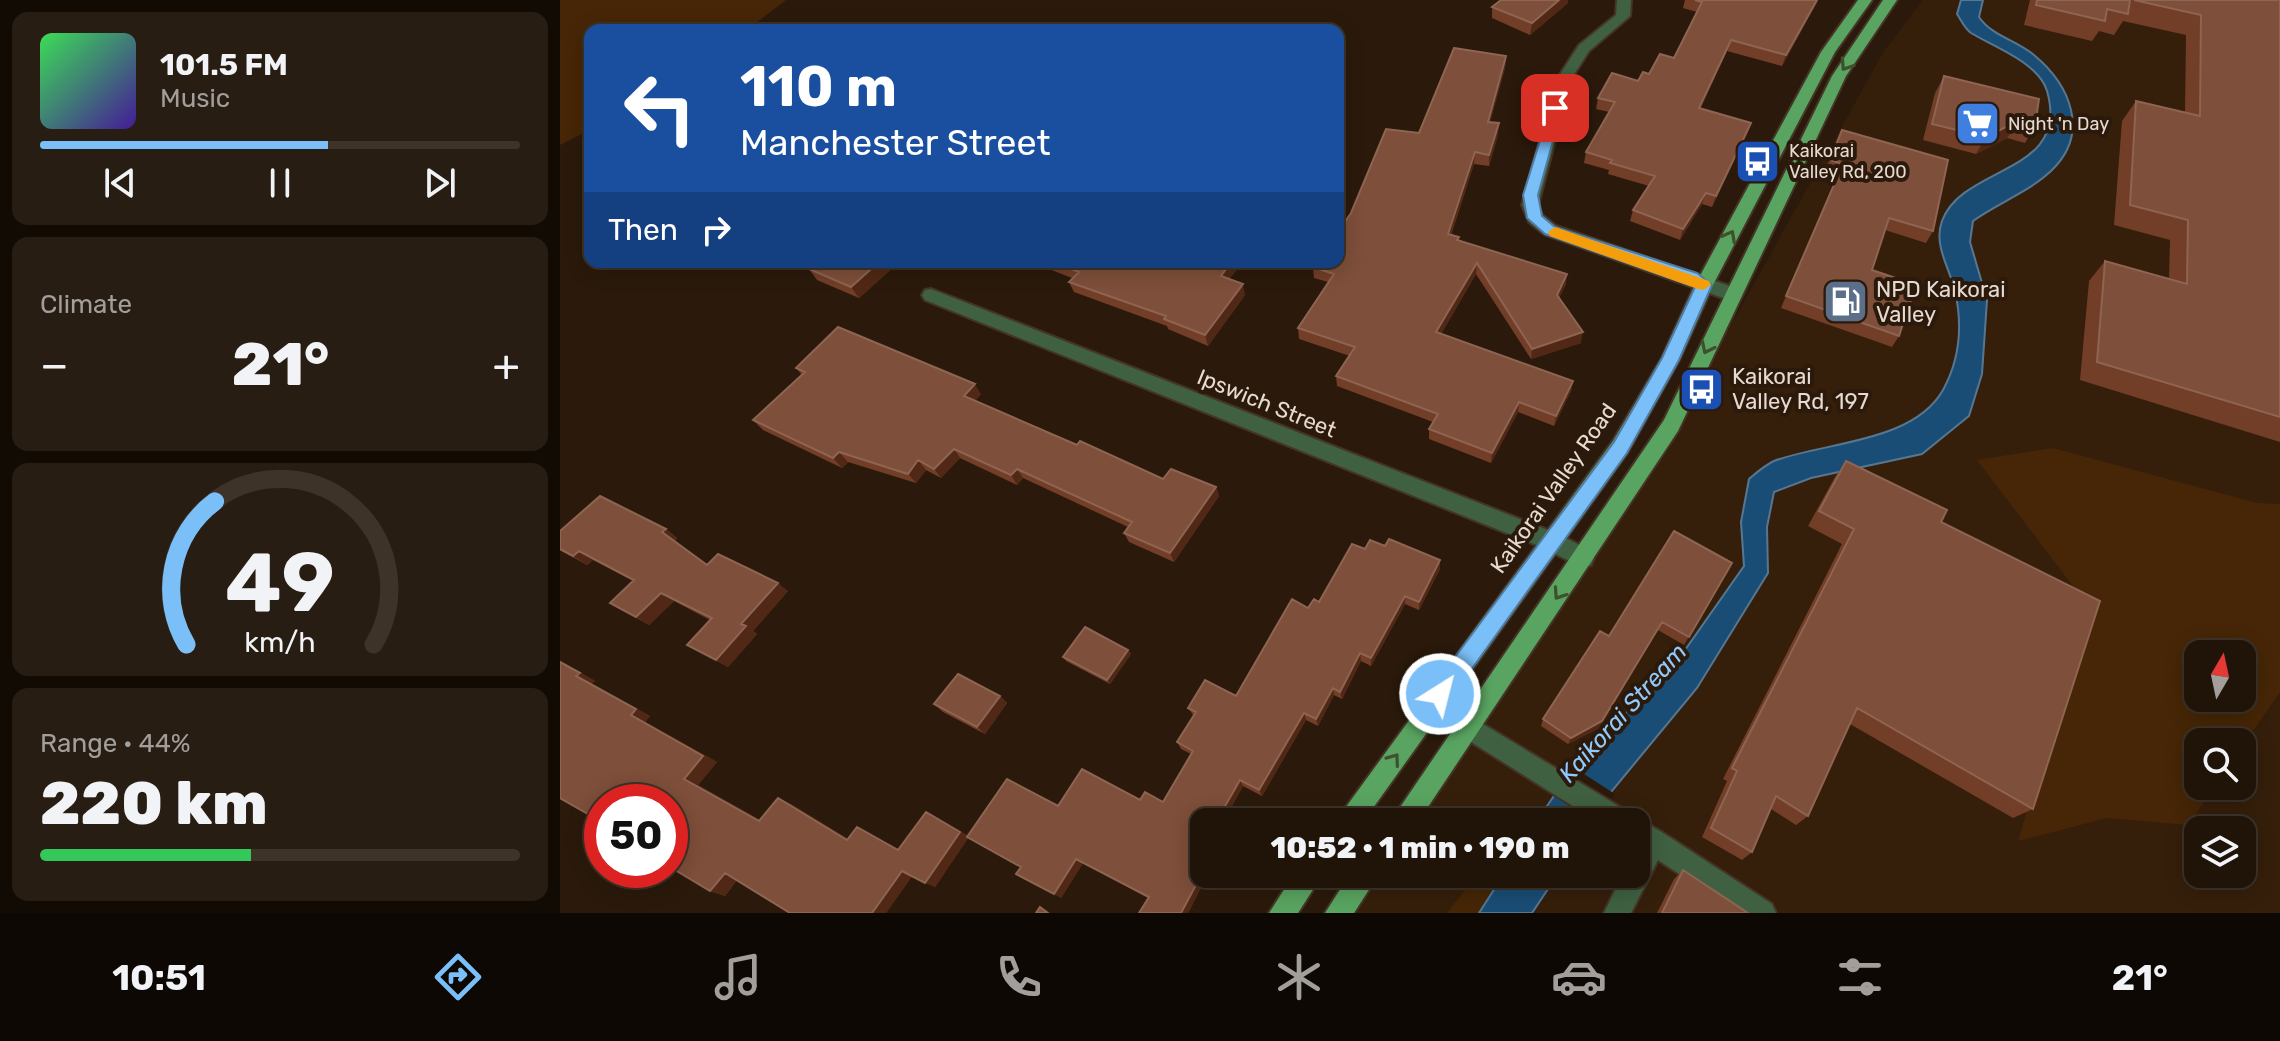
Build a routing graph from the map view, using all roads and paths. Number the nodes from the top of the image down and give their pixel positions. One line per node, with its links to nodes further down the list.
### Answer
1 (1624, 0): 4 (street)
2 (1865, 0): 4 (main road, Kaikorai Valley Road, one-way to 2)
3 (1890, 0): 5 (main road, one-way to 5)
4 (1704, 285): 5 (street); 7 (main road, Kaikorai Valley Road)
5 (1732, 294): 8 (main road, one-way to 8)
6 (931, 295): 7 (street, Ipswich Street)
7 (1551, 541): 8 (street, Ipswich Street); 10 (main road, Kaikorai Valley Road, one-way to 7)
8 (1583, 558): 9 (main road, one-way to 9)
9 (1468, 727): 11 (main road); 12 (street)
10 (1358, 808)
11 (1413, 808)
12 (1599, 808)
13 (1650, 839): 20 (street)
14 (1300, 888): 17 (main road)
15 (1356, 888): 18 (main road)
16 (1626, 888): 19 (street)
17 (1282, 913)
18 (1338, 913)
19 (1617, 913)
20 (1763, 913)

